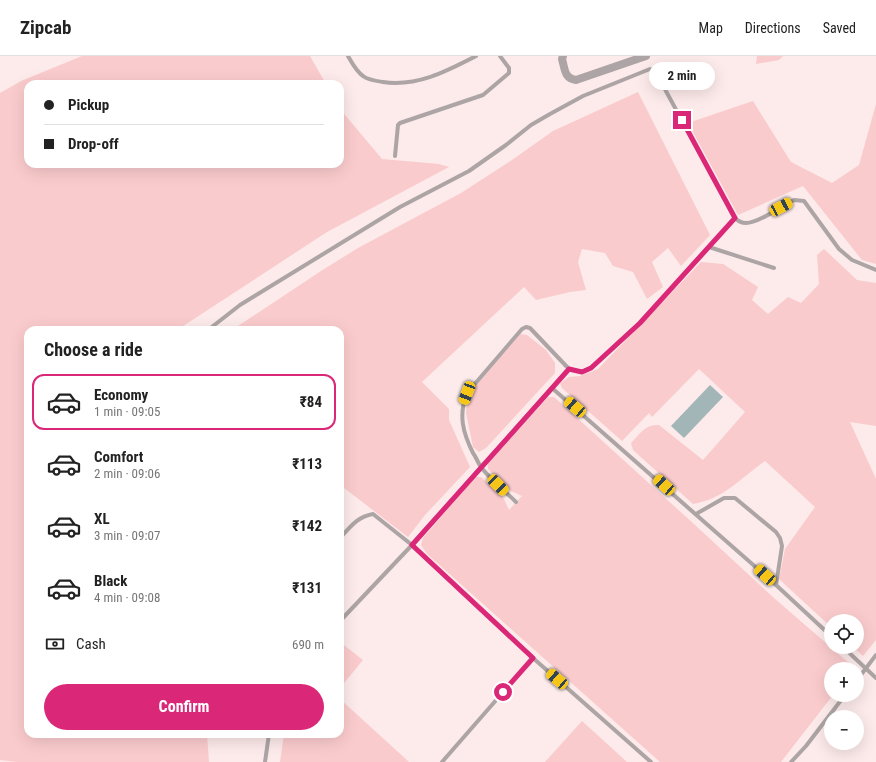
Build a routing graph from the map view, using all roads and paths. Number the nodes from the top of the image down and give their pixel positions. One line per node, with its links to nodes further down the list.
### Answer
1 (348, 56): 2 (lane)
2 (476, 56)
3 (500, 56): 6 (lane)
4 (563, 56): 5 (street)
5 (646, 56)
6 (395, 156)
7 (735, 218): 8 (lane); 10 (lane); 11 (lane)
8 (709, 247): 9 (lane); 12 (lane)
9 (774, 268)
10 (876, 270)
11 (213, 326)
12 (569, 369): 13 (lane); 14 (lane)
13 (552, 388): 14 (lane); 16 (lane)
14 (481, 467): 15 (lane); 18 (lane)
15 (516, 502)
16 (696, 514): 19 (lane); 19 (lane)
17 (344, 534): 18 (lane)
18 (412, 545): 20 (lane); 24 (lane)
19 (776, 585): 21 (lane)
20 (344, 617)
21 (824, 630)
22 (851, 654): 25 (lane)
23 (876, 655): 25 (lane)
24 (533, 658): 31 (lane); 32 (lane)
25 (866, 668): 26 (lane); 27 (lane)
26 (864, 671)
27 (876, 678)
28 (839, 702): 33 (lane)
29 (268, 738): 30 (lane)
30 (265, 762)
31 (442, 762)
32 (651, 762)
33 (791, 762)

